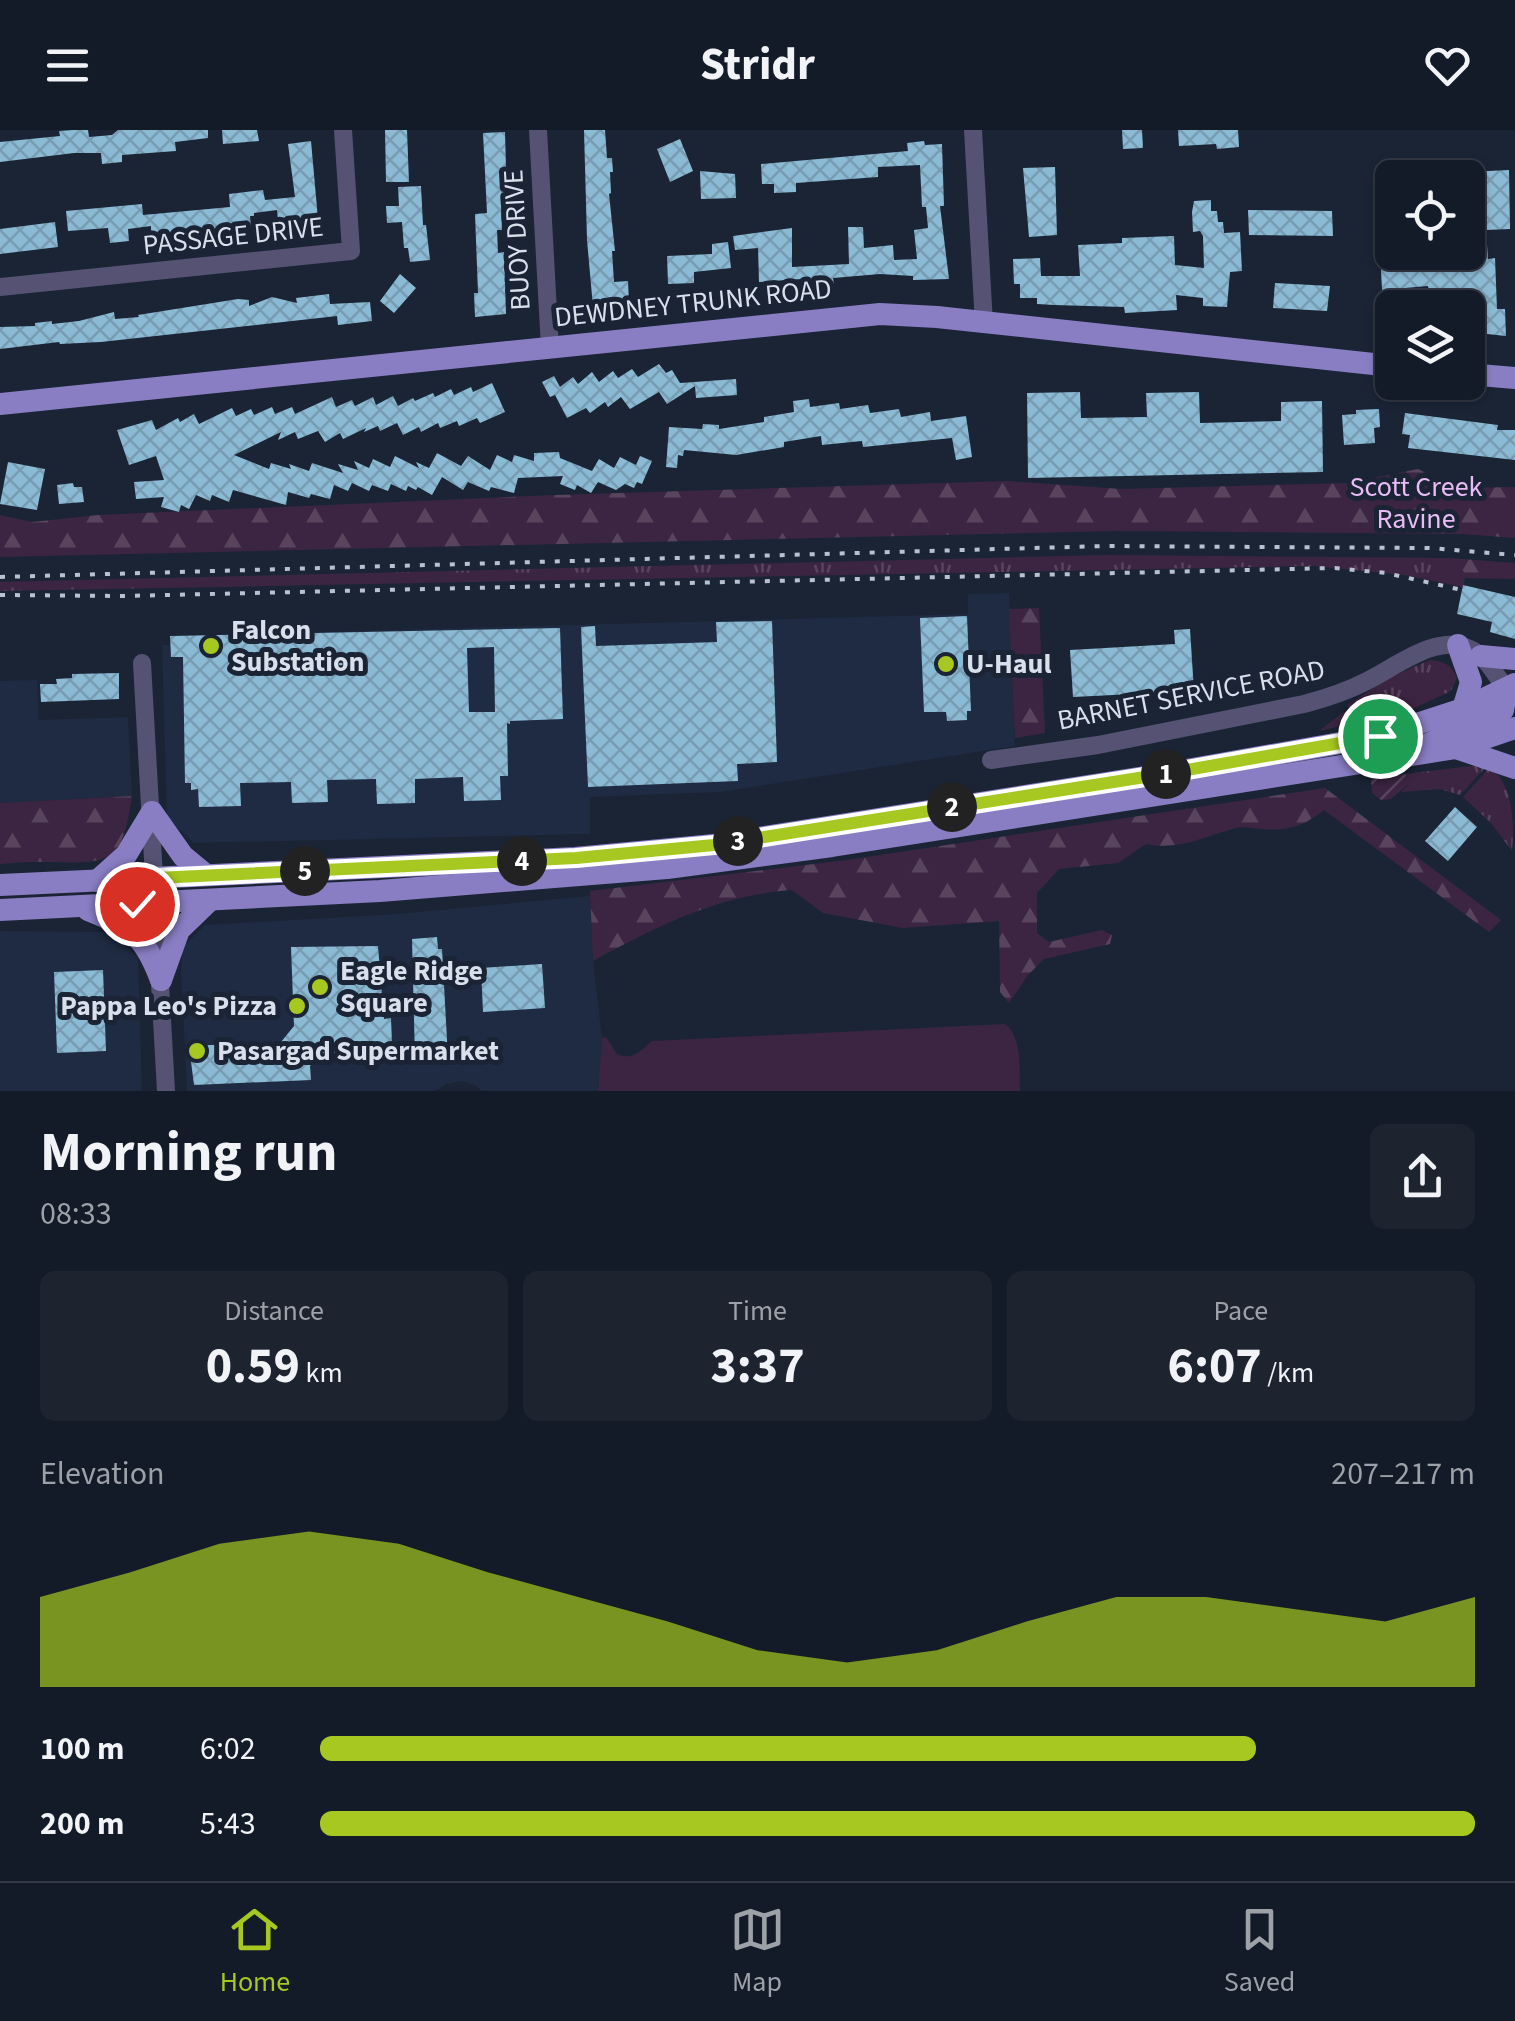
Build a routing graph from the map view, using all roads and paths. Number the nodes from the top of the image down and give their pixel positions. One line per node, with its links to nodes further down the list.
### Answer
1 (343, 130): 4 (street, PASSAGE DRIVE)
2 (538, 130): 6 (street, BUOY DRIVE)
3 (973, 130): 5 (street)
4 (0, 287)
5 (984, 324): 6 (main road, DEWDNEY TRUNK ROAD); 7 (main road, DEWDNEY TRUNK ROAD)
6 (550, 348): 10 (main road, DEWDNEY TRUNK ROAD)
7 (1375, 364)
8 (1485, 375): 9 (main road)
9 (1515, 378)
10 (0, 404)
11 (1458, 645): 12 (street); 16 (main road); 19 (street, BARNET SERVICE ROAD)
12 (1481, 656): 13 (main road); 15 (street)
13 (1515, 659)
14 (142, 663): 21 (street)
15 (1509, 708): 16 (main road); 17 (main road); 18 (main road)
16 (1463, 709): 22 (main road)
17 (1456, 748): 18 (main road); 20 (main road)
18 (1402, 757): 26 (main road)
19 (992, 760)
20 (1515, 768)
21 (152, 812): 22 (main road); 23 (street); 24 (main road)
22 (206, 875): 23 (main road)
23 (156, 878): 24 (main road); 27 (street)
24 (97, 881): 25 (main road)
25 (0, 886)
26 (209, 901): 27 (main road); 30 (main road)
27 (156, 903): 28 (main road); 30 (street)
28 (80, 907): 29 (main road); 30 (main road)
29 (0, 910)
30 (161, 980): 31 (street)
31 (166, 1091)

